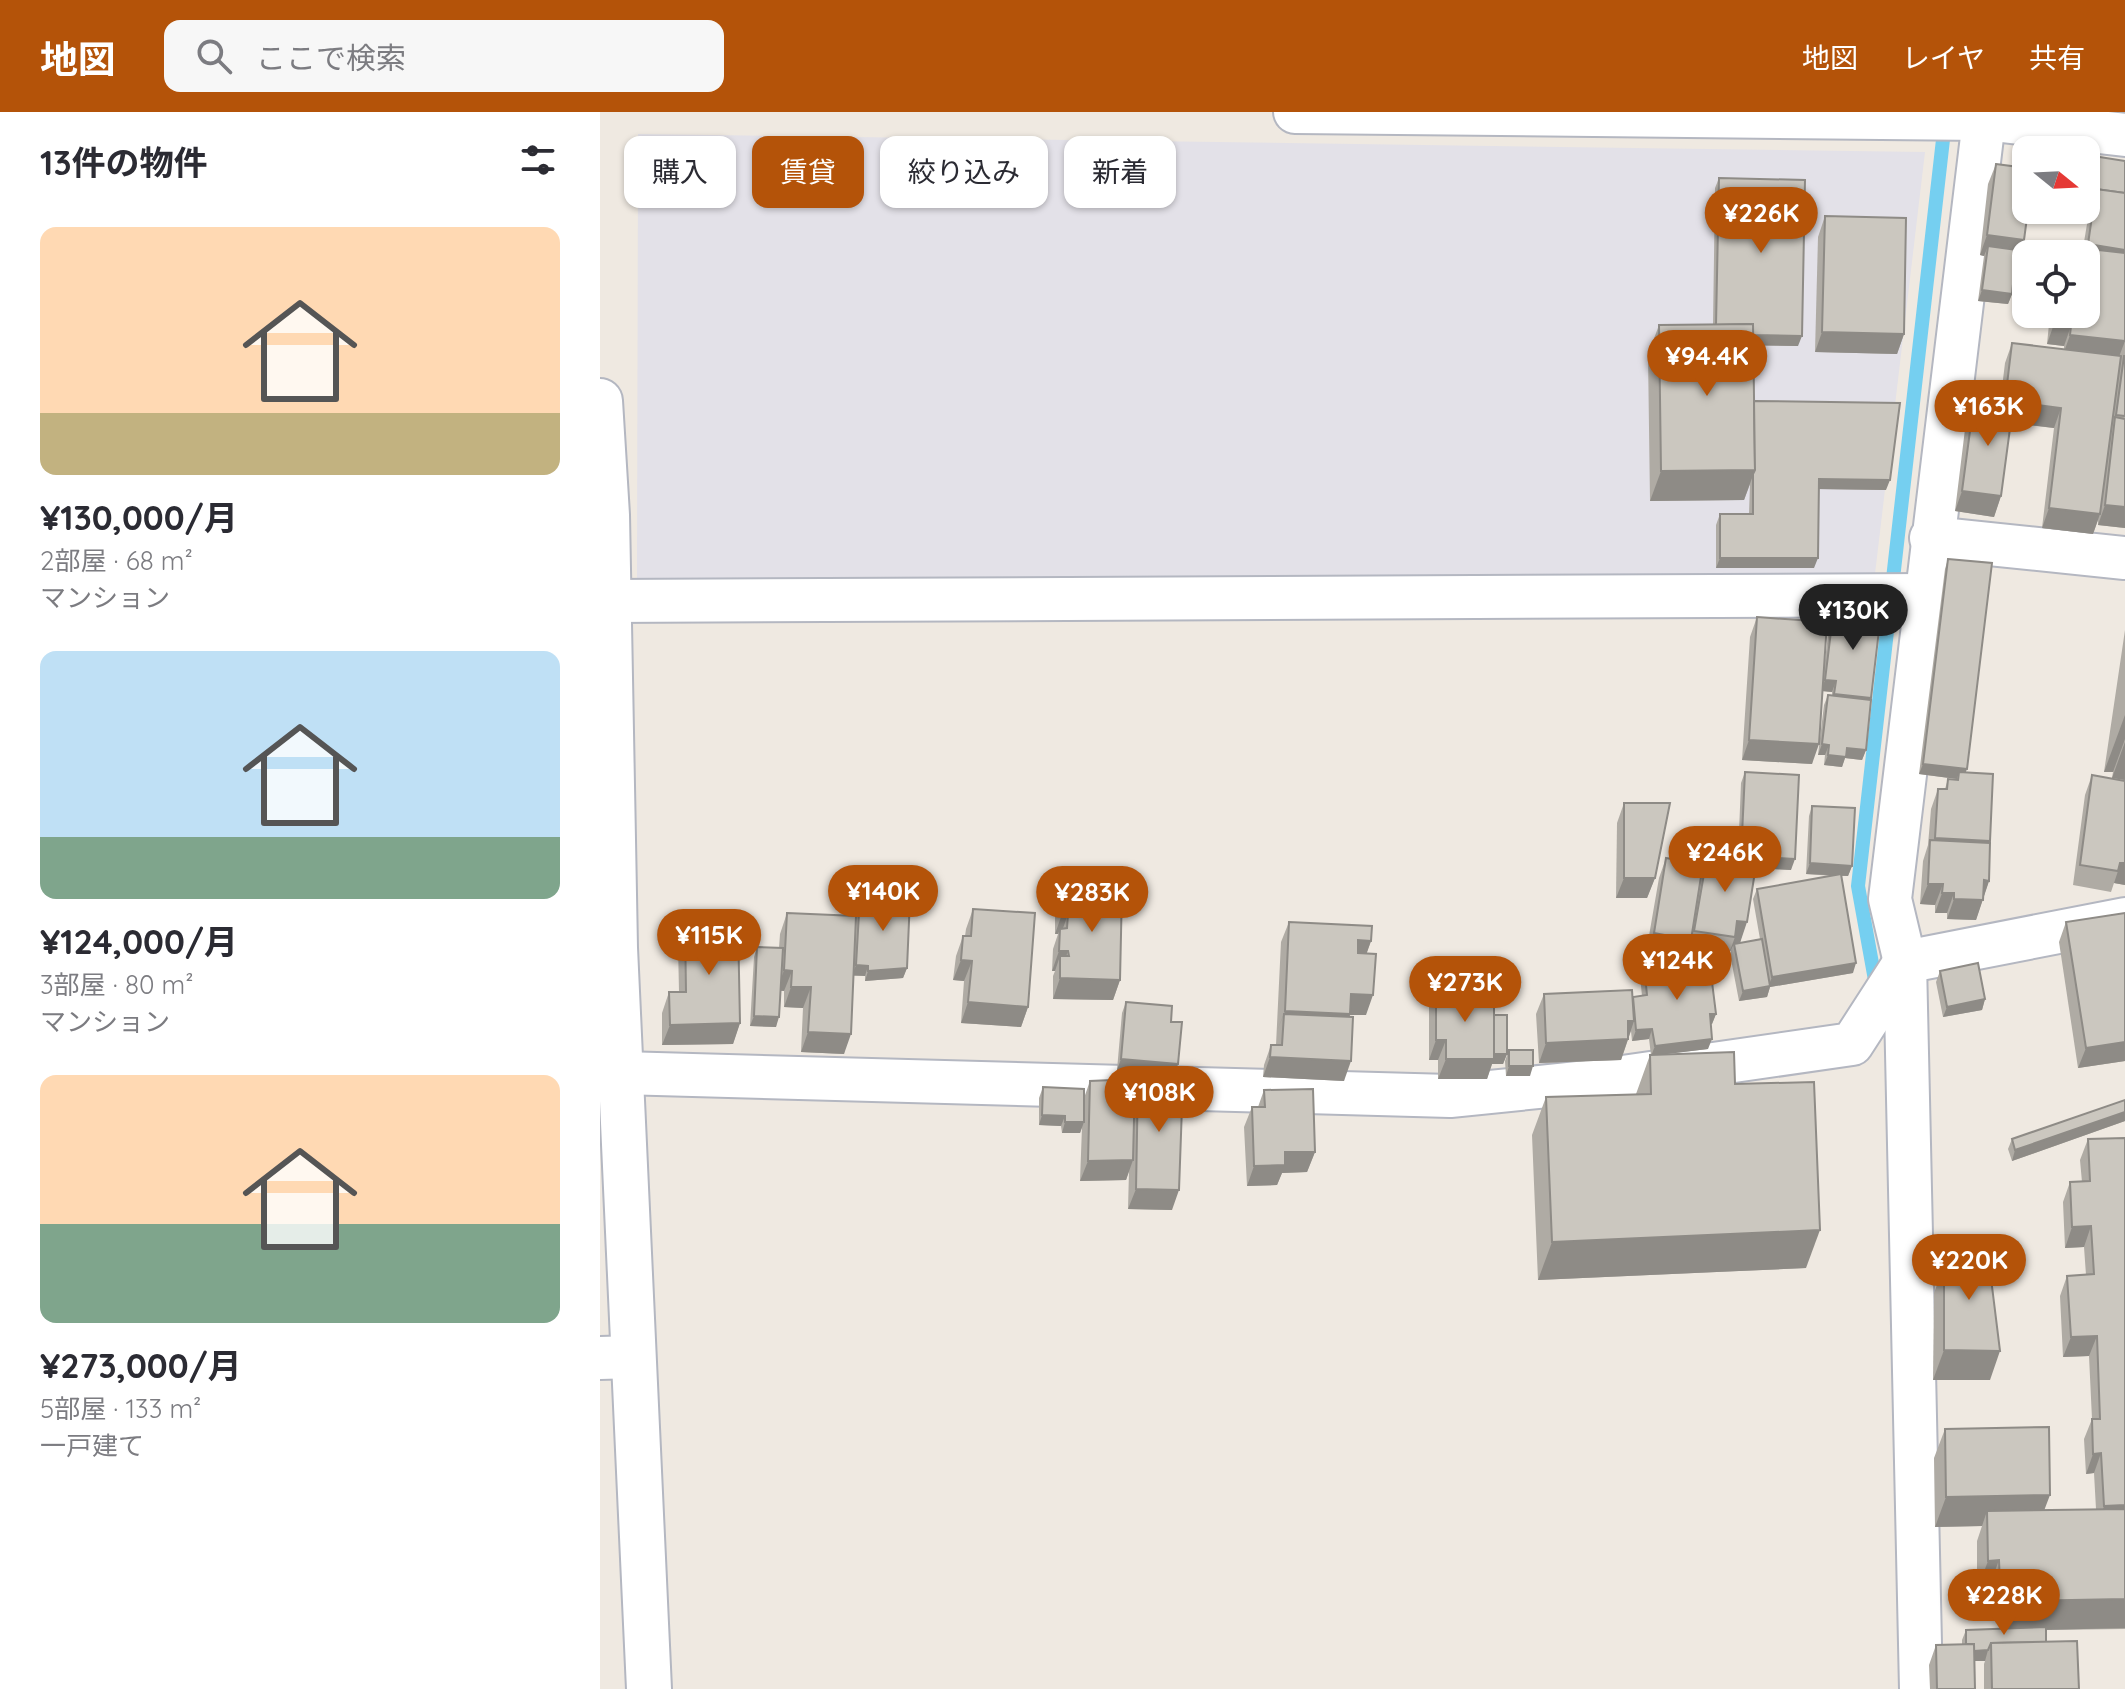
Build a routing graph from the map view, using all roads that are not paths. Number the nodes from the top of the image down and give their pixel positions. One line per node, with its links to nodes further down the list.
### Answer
1 (1295, 112): 2 (street)
2 (1530, 114): 3 (street)
3 (1985, 116): 4 (street); 7 (street)
4 (2125, 135)
5 (600, 401): 6 (street)
6 (604, 515): 10 (street)
7 (1931, 538): 8 (street); 9 (street)
8 (2125, 558)
9 (1927, 595): 10 (street); 13 (street)
10 (607, 601): 12 (street)
11 (2125, 919): 13 (street)
12 (608, 949): 14 (street)
13 (1905, 962): 14 (street); 17 (street)
14 (621, 1073): 15 (street)
15 (617, 1358): 16 (street)
16 (649, 1689)
17 (1921, 1689)

